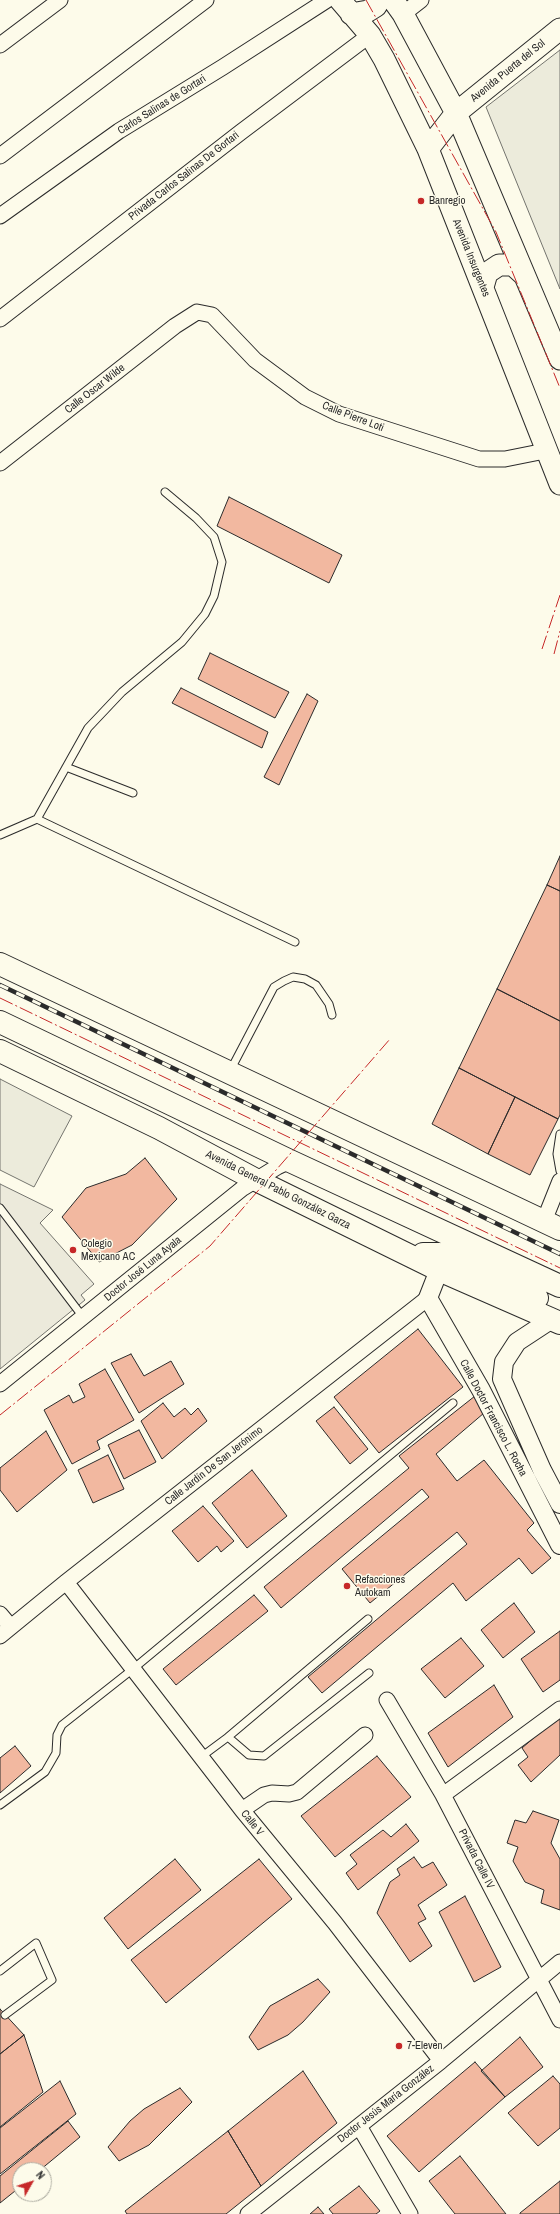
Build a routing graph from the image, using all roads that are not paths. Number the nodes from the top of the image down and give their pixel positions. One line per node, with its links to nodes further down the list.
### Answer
1 (60, 0): 10 (street)
2 (206, 0): 13 (street)
3 (327, 0): 14 (street, Carlos Salinas de Gortari)
4 (379, 0): 6 (main road)
5 (421, 0): 7 (street)
6 (345, 7): 9 (main road, Avenida Insurgentes)
7 (398, 7): 11 (main road)
8 (560, 29): 11 (main road, Avenida Puerta del Sol)
9 (370, 35): 12 (main road, Avenida Insurgentes); 18 (street, Privada Carlos Salinas De Gortari)
10 (0, 45)
11 (456, 113): 12 (main road, Avenida Puerta del Sol); 15 (main road)
12 (428, 149): 16 (main road, Avenida Insurgentes)
13 (0, 156)
14 (0, 216)
15 (524, 275): 16 (main road); 19 (main road)
16 (483, 287): 20 (main road, Avenida Insurgentes)
17 (190, 316): 20 (street, Calle Pierre Loti); 21 (street, Calle Oscar Wilde)
18 (0, 319)
19 (560, 359)
20 (546, 451): 22 (main road, Avenida Insurgentes)
21 (0, 463)
22 (560, 484)
23 (165, 492): 24 (lane)
24 (66, 767): 25 (lane); 26 (lane)
25 (133, 793)
26 (37, 818): 27 (lane); 28 (lane)
27 (0, 835)
28 (296, 942)
29 (0, 964): 33 (main road)
30 (332, 1015): 33 (lane)
31 (0, 1022): 35 (main road)
32 (0, 1051): 37 (main road, Avenida General Pablo González Garza)
33 (229, 1073): 40 (main road)
34 (560, 1134): 36 (lane)
35 (290, 1161): 37 (street, Doctor José Luna Ayala); 43 (main road)
36 (560, 1170)
37 (256, 1180): 41 (main road, Avenida General Pablo González Garza); 46 (street, Doctor José Luna Ayala)
38 (560, 1181): 40 (street)
39 (0, 1208): 46 (lane)
40 (552, 1225)
41 (412, 1257): 42 (main road, Avenida General Pablo González Garza); 45 (main road)
42 (439, 1270): 44 (street); 45 (main road, Avenida General Pablo González Garza)
43 (560, 1286)
44 (428, 1298): 49 (street, Calle Doctor Francisco L. Rocha); 55 (street, Calle Jardín De San Jerónimo)
45 (557, 1317): 47 (street)
46 (84, 1318): 48 (street, Doctor José Luna Ayala)
47 (502, 1378): 49 (street); 51 (street, Calle Doctor Francisco L. Rocha)
48 (0, 1384)
49 (481, 1390): 52 (street, Calle Doctor Francisco L. Rocha)
50 (453, 1403): 59 (lane)
51 (542, 1470): 52 (street); 53 (street, Calle Doctor Francisco L. Rocha)
52 (525, 1478): 54 (street, Calle Doctor Francisco L. Rocha)
53 (560, 1504)
54 (560, 1545)
55 (66, 1582): 58 (street, Calle Jardín De San Jerónimo); 59 (street, Calle V)
56 (0, 1614): 58 (street)
57 (368, 1619): 64 (lane)
58 (5, 1631)
59 (133, 1669): 65 (street, Calle V); 67 (lane)
60 (369, 1673): 64 (lane)
61 (387, 1700): 66 (street, Privada Calle IV)
62 (560, 1709): 66 (street)
63 (365, 1735): 68 (street)
64 (228, 1737): 65 (lane)
65 (201, 1757): 68 (street, Calle V)
66 (443, 1795): 71 (street, Privada Calle IV)
67 (0, 1805)
68 (242, 1810): 74 (street, Calle V)
69 (560, 1962): 71 (street, Doctor Jesús María González)
70 (0, 1971): 72 (lane)
71 (538, 1979): 73 (street, Privada Calle IV); 74 (street, Doctor Jesús María González)
72 (6, 2015)
73 (560, 2020)
74 (441, 2061): 75 (street, Doctor Jesús María González)
75 (359, 2126): 76 (street); 77 (street, Doctor Jesús María González)
76 (408, 2213)
77 (248, 2214)

